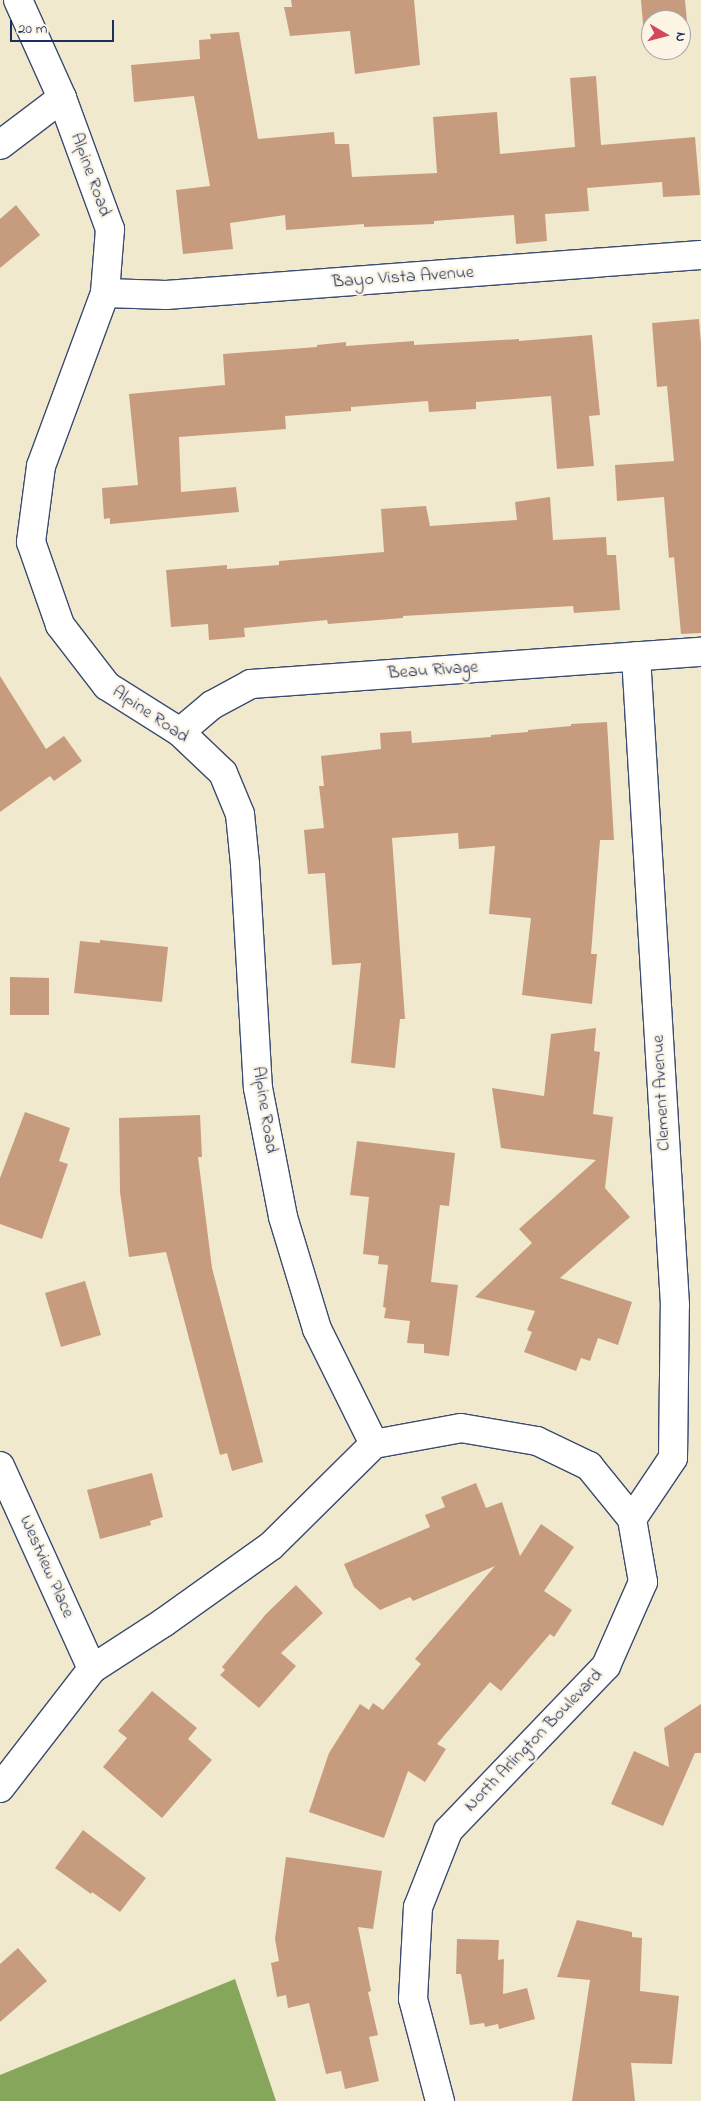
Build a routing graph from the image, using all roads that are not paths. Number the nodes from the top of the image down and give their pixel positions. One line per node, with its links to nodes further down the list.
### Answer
1 (18, 0): 2 (street, Alpine Road)
2 (62, 98): 3 (street); 5 (street, Alpine Road)
3 (0, 145)
4 (701, 255): 5 (street, Bayo Vista Avenue)
5 (105, 293): 8 (street, Alpine Road)
6 (701, 652): 7 (street, Beau Rivage)
7 (636, 656): 8 (street, Beau Rivage); 11 (street, Clement Avenue)
8 (180, 732): 9 (street, Alpine Road)
9 (374, 1444): 11 (street, North Arlington Boulevard); 12 (street)
10 (0, 1466): 12 (street, Westview Place)
11 (632, 1519): 14 (street, North Arlington Boulevard)
12 (92, 1669): 13 (street)
13 (0, 1788)
14 (440, 2101)

